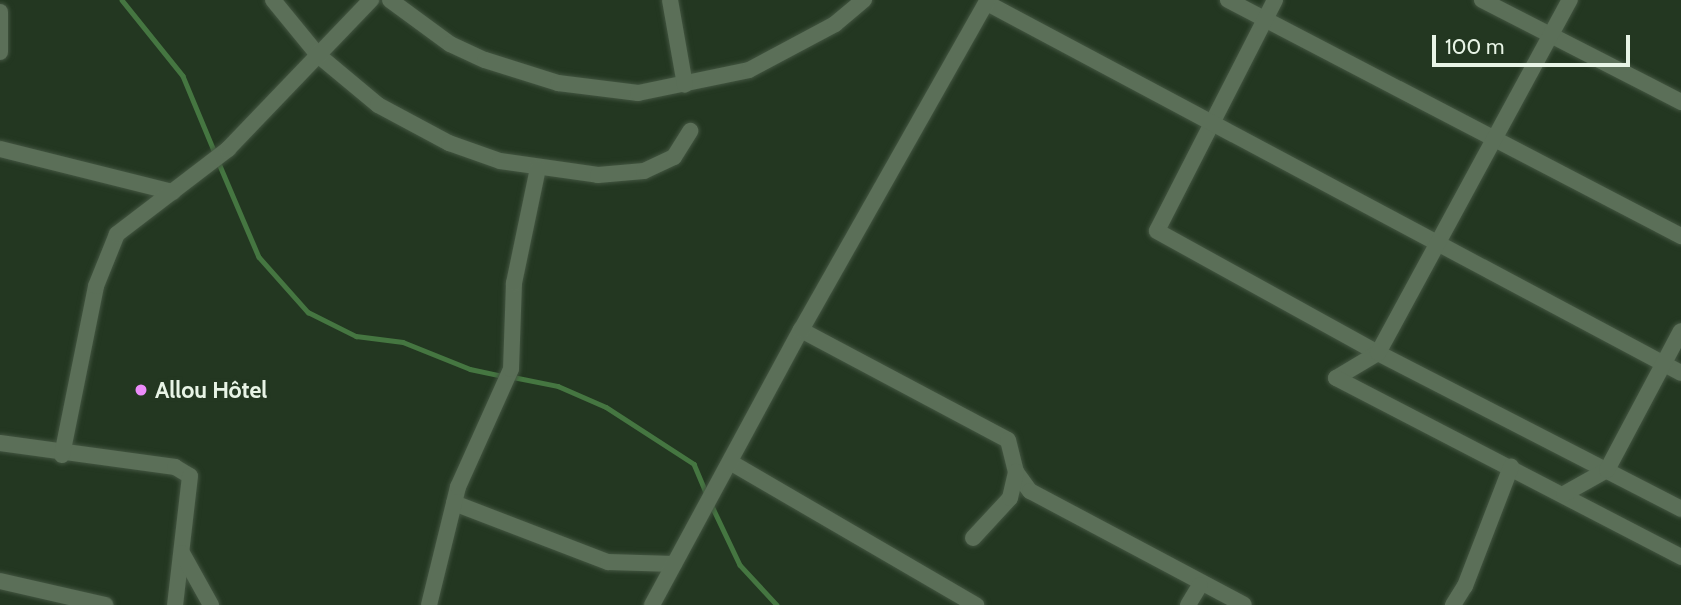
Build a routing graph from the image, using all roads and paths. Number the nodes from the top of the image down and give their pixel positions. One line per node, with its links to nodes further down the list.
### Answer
1 (273, 0): 15 (street)
2 (371, 0): 15 (street)
3 (390, 0): 16 (street)
4 (670, 0): 16 (street)
5 (864, 0): 16 (street)
6 (1228, 0): 12 (street)
7 (1275, 0): 12 (street)
8 (1482, 0): 13 (street)
9 (1570, 0): 13 (street)
10 (988, 1): 18 (street); 26 (street)
11 (0, 12): 14 (street)
12 (1265, 19): 18 (street); 20 (street)
13 (1551, 36): 17 (street); 20 (street)
14 (0, 52)
15 (318, 55): 22 (street); 23 (street)
16 (685, 85)
17 (1681, 103)
18 (1214, 124): 25 (street); 28 (street)
19 (690, 131): 22 (street)
20 (1494, 137): 24 (street); 25 (street)
21 (0, 149): 23 (street)
22 (538, 167): 38 (street)
23 (173, 192): 32 (street)
24 (1681, 236)
25 (1437, 246): 28 (street); 29 (street)
26 (801, 330): 33 (street); 36 (street)
27 (1681, 331): 29 (street)
28 (1378, 353): 34 (street); 35 (street)
29 (1664, 364): 30 (street); 35 (street)
30 (1681, 373)
31 (0, 443): 32 (street)
32 (62, 455): 41 (street)
33 (730, 462): 43 (street); 51 (street)
34 (1511, 467): 37 (street); 54 (street)
35 (1607, 470): 37 (street); 39 (street)
36 (1016, 472): 40 (street); 45 (street)
37 (1564, 494): 42 (street)
38 (454, 503): 43 (street); 49 (street)
39 (1681, 509)
40 (973, 538)
41 (182, 552): 47 (street); 48 (street)
42 (1681, 557)
43 (674, 564): 50 (street)
44 (0, 581): 46 (street)
45 (1200, 585): 52 (street); 53 (street)
46 (105, 605)
47 (175, 605)
48 (211, 605)
49 (429, 605)
50 (652, 605)
51 (976, 605)
52 (1188, 605)
53 (1244, 605)
54 (1454, 605)

